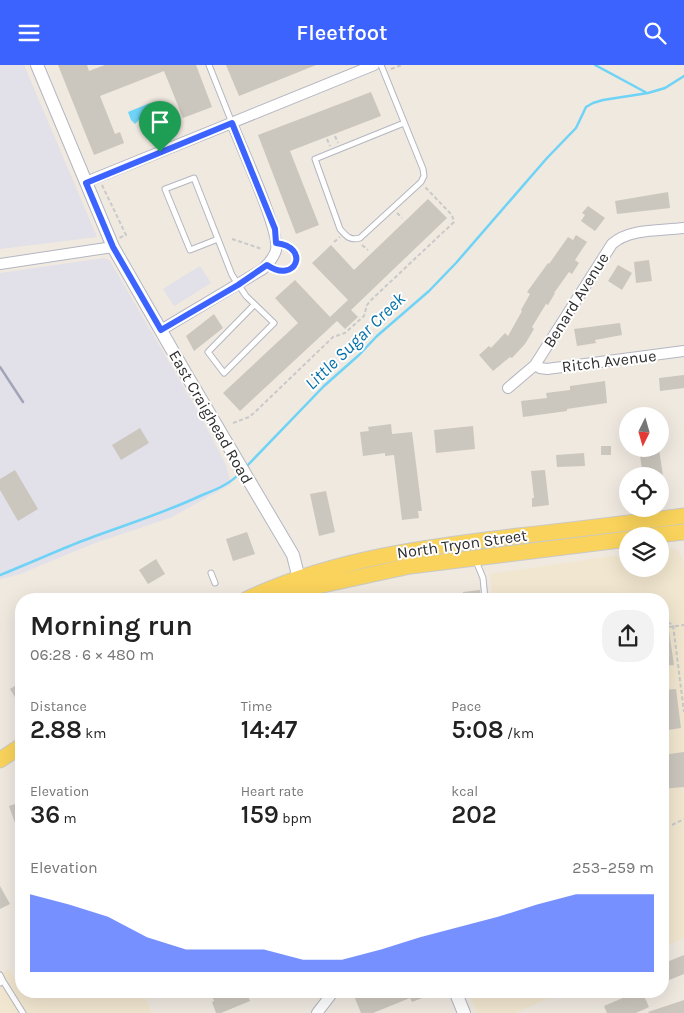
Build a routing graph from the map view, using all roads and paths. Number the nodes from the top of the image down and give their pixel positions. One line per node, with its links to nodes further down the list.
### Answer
1 (37, 65): 7 (street, East Craighead Road)
2 (209, 65): 5 (lane)
3 (374, 65): 5 (street)
4 (381, 65): 6 (lane)
5 (232, 123): 7 (street); 14 (street)
6 (404, 123): 6 (lane)
7 (86, 183): 15 (street, East Craighead Road)
8 (423, 185): 25 (path)
9 (104, 188): 11 (path)
10 (684, 228): 23 (street, Benard Avenue)
11 (126, 235)
12 (218, 239): 12 (lane); 19 (lane)
13 (232, 239): 16 (path)
14 (276, 243): 18 (street); 18 (lane)
15 (113, 247): 17 (street); 21 (street, East Craighead Road)
16 (262, 249)
17 (0, 264)
18 (267, 265): 19 (street)
19 (238, 285): 20 (lane); 21 (street)
20 (254, 305): 20 (lane)
21 (161, 330): 33 (street, East Craighead Road)
22 (684, 351): 23 (street, Ritch Avenue)
23 (534, 365): 24 (street, Benard Avenue)
24 (508, 388)
25 (233, 423)
26 (684, 517): 33 (main road, North Tryon Street)
27 (684, 532): 28 (main road)
28 (669, 534)
29 (619, 540): 30 (main road, North Tryon Street)
30 (476, 557): 33 (main road, North Tryon Street); 35 (lane)
31 (211, 573): 32 (lane)
32 (215, 583)
33 (302, 589): 34 (main road, North Tryon Street)
34 (280, 593)
35 (484, 593)
36 (669, 623): 38 (path)
37 (684, 625): 38 (path)
38 (673, 626): 39 (path); 40 (path)
39 (669, 627)
40 (684, 708): 41 (path)
41 (684, 712)
42 (15, 750): 43 (main road)
43 (0, 760)
44 (684, 819): 45 (path)
45 (672, 825)
46 (1, 980): 49 (lane)
47 (329, 998): 50 (street)
48 (457, 998): 51 (street)
49 (23, 1013)
50 (317, 1013)
51 (464, 1013)

